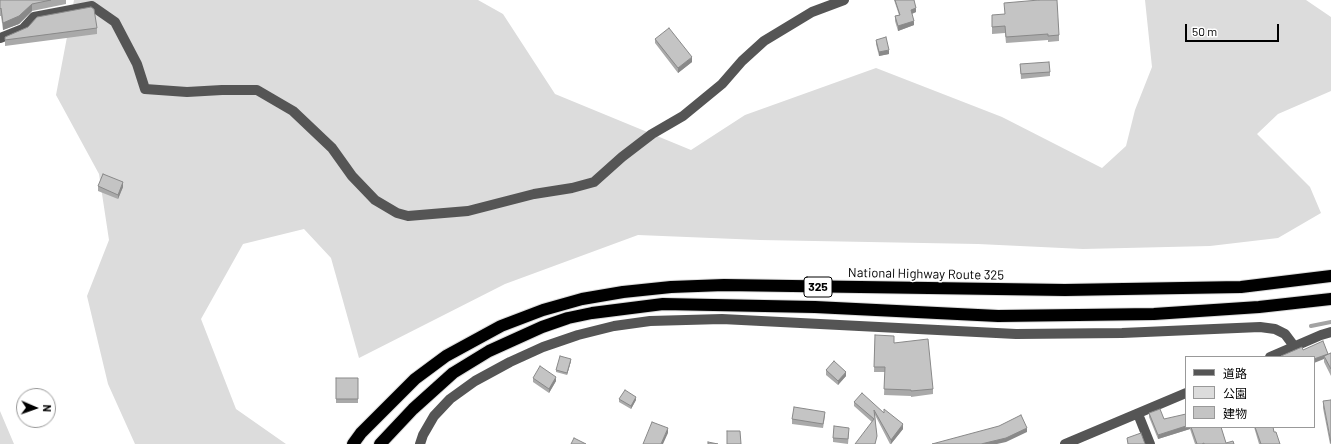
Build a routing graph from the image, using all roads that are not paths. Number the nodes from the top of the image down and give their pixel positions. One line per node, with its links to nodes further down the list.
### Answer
1 (844, 0): 2 (street)
2 (0, 38)
3 (1331, 276): 10 (highway, National Highway Route 325 / 325)
4 (1331, 299): 11 (highway, 325)
5 (1331, 332): 6 (street)
6 (1294, 346): 7 (street); 12 (street)
7 (1272, 356)
8 (1185, 393): 9 (street)
9 (1138, 414): 13 (street); 14 (street)
10 (353, 444)
11 (380, 444)
12 (420, 444)
13 (1065, 444)
14 (1150, 444)

